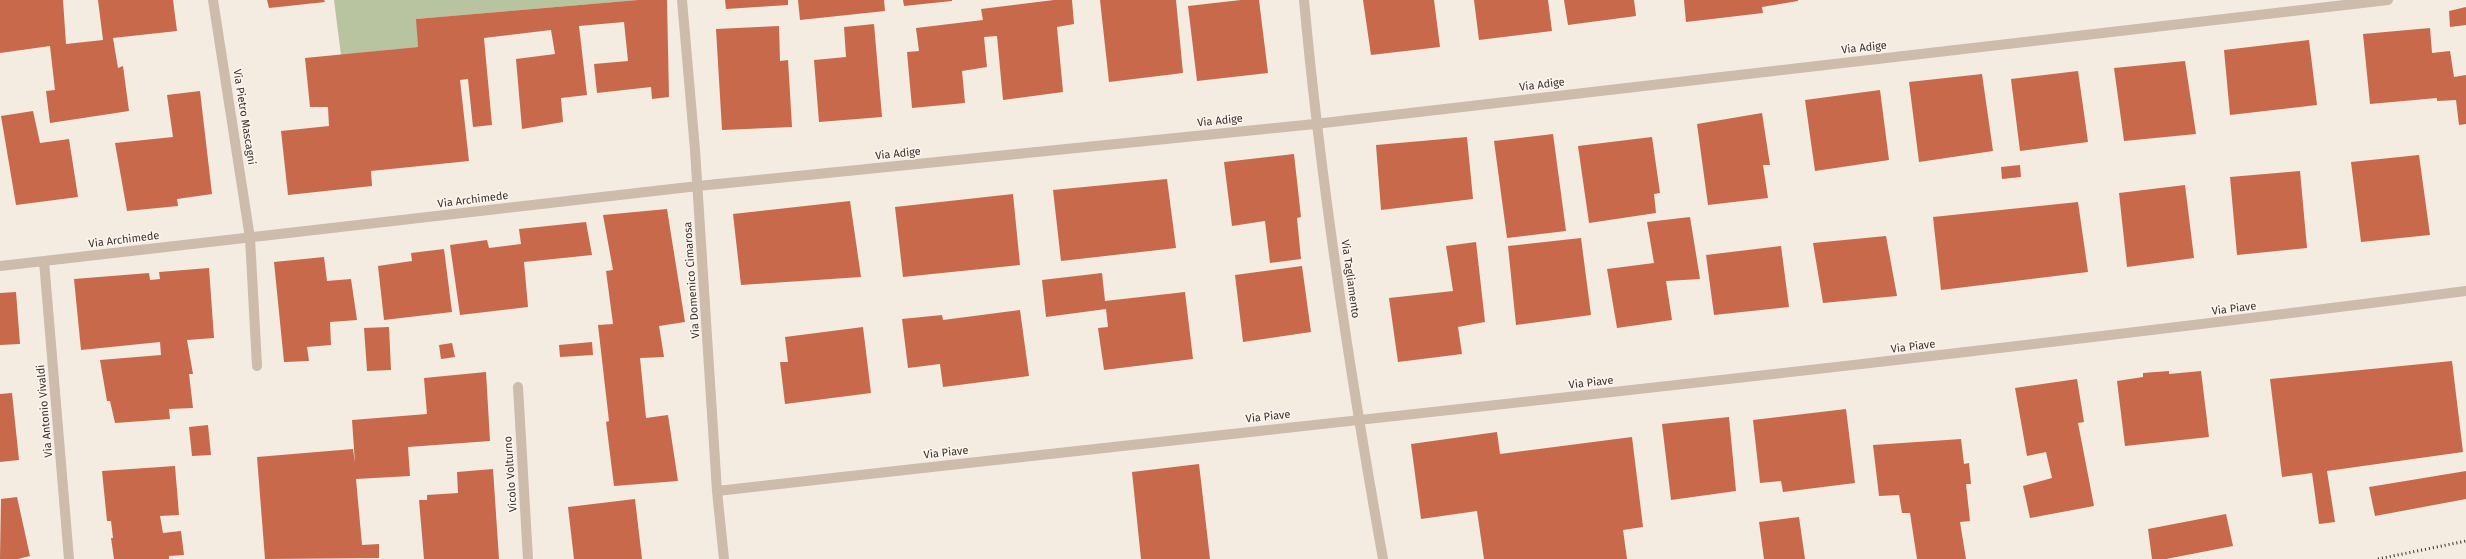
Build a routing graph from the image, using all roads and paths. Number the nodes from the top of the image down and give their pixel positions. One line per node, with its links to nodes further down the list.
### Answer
1 (213, 0): 7 (street, Via Pietro Mascagni)
2 (682, 0): 6 (street, Via Domenico Cimarosa)
3 (1304, 0): 5 (street, Via Tagliamento)
4 (2388, 0): 5 (street, Via Adige)
5 (1315, 124): 6 (street, Via Adige); 13 (street, Via Tagliamento)
6 (698, 186): 7 (street, Via Archimede); 14 (street, Via Domenico Cimarosa)
7 (250, 238): 8 (street, Via Archimede); 11 (street)
8 (44, 261): 9 (street, Via Archimede); 15 (street, Via Antonio Vivaldi)
9 (0, 266)
10 (2466, 291): 13 (street, Via Piave)
11 (257, 366)
12 (518, 387): 16 (street, Vicolo Volturno)
13 (1358, 419): 14 (street, Via Piave); 18 (street, Via Tagliamento)
14 (717, 491): 17 (street, Via Domenico Cimarosa)
15 (69, 559)
16 (528, 559)
17 (724, 559)
18 (1383, 559)

